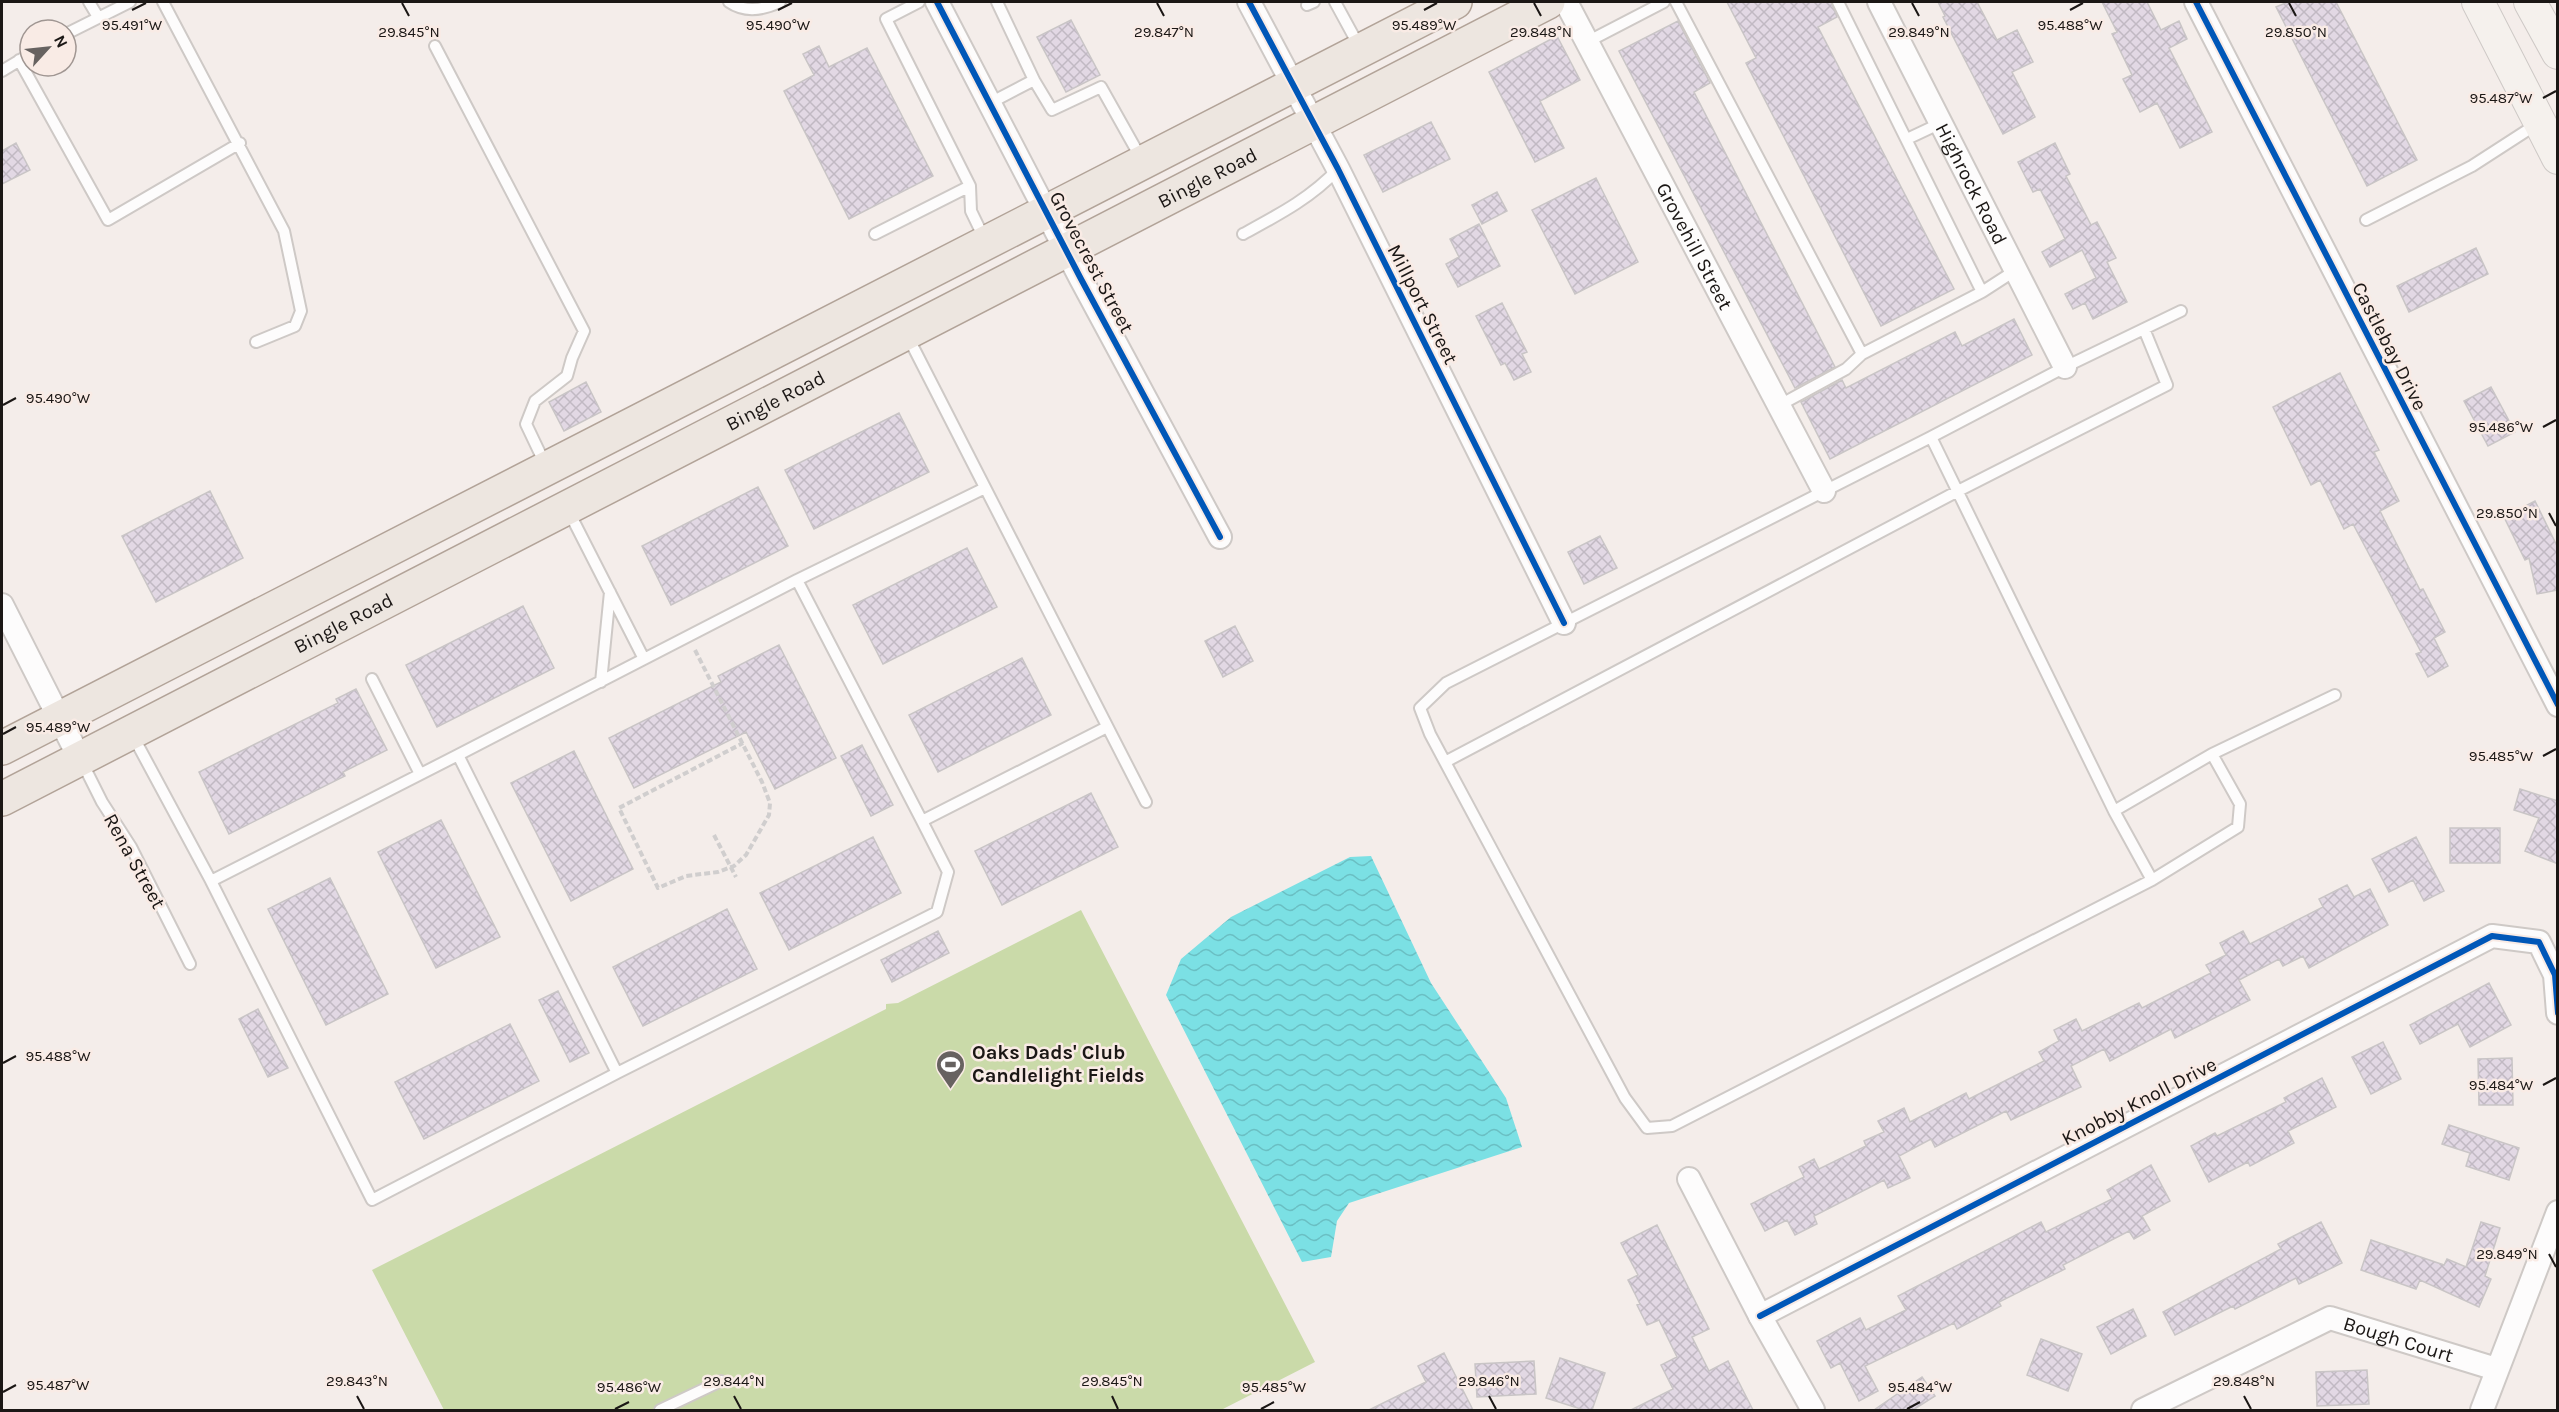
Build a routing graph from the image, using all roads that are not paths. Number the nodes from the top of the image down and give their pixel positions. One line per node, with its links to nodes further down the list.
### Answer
1 (89, 2): 21 (lane)
2 (130, 2): 21 (lane)
3 (163, 2): 37 (lane)
4 (729, 2): 5 (lane)
5 (780, 2)
6 (919, 2): 41 (lane)
7 (937, 2): 32 (street, Grovecrest Street)
8 (998, 2): 30 (lane)
9 (1250, 2): 31 (street, Millport Street)
10 (1335, 2): 25 (lane)
11 (1455, 2): 25 (main road)
12 (1548, 2): 34 (main road, Bingle Road)
13 (1566, 2): 23 (street, Grovehill Street)
14 (1664, 2): 23 (lane)
15 (1676, 2): 54 (lane)
16 (1838, 2): 36 (lane)
17 (1879, 2): 35 (street, Highrock Road)
18 (2196, 2): 72 (street, Castlebay Drive)
19 (2478, 2): 33 (main road)
20 (2530, 2): 26 (main road)
21 (98, 17): 22 (lane)
22 (78, 28)
23 (1587, 42): 56 (street, Grovehill Street)
24 (435, 46): 58 (lane)
25 (1361, 50): 31 (main road)
26 (2558, 53)
27 (18, 61): 28 (lane)
28 (2, 71)
29 (29, 78): 37 (lane)
30 (1034, 80): 32 (lane); 39 (lane)
31 (1294, 85): 34 (street, Millport Street); 39 (main road)
32 (990, 103): 42 (street, Grovecrest Street)
33 (2548, 117): 38 (main road); 43 (lane)
34 (1314, 123): 40 (street, Millport Street); 47 (main road, Bingle Road)
35 (1941, 123): 36 (lane); 48 (street, Highrock Road)
36 (1907, 140): 49 (lane)
37 (240, 143): 53 (lane)
38 (2558, 158)
39 (1142, 162): 42 (main road)
40 (1338, 169): 45 (lane); 67 (street, Millport Street)
41 (970, 186): 44 (lane); 46 (lane)
42 (1046, 211): 46 (main road); 47 (street, Grovecrest Street)
43 (2366, 220)
44 (875, 234)
45 (1243, 234)
46 (986, 242): 58 (main road)
47 (1067, 251): 52 (main road, Bingle Road); 63 (street, Grovecrest Street)
48 (2016, 270): 49 (lane); 55 (street, Highrock Road)
49 (1982, 292): 54 (lane)
50 (2181, 311): 51 (lane)
51 (2144, 329): 55 (lane); 61 (lane)
52 (907, 333): 59 (lane); 62 (main road, Bingle Road)
53 (256, 342)
54 (1862, 354): 56 (lane)
55 (2065, 367): 57 (lane)
56 (1778, 406): 60 (street, Grovehill Street)
57 (1931, 437): 60 (lane); 61 (lane)
58 (546, 466): 62 (main road); 73 (main road)
59 (986, 488): 64 (lane); 74 (lane)
60 (1824, 491): 67 (lane)
61 (1958, 491): 80 (lane); 84 (lane)
62 (566, 506): 65 (lane); 75 (main road, Bingle Road)
63 (1220, 537)
64 (797, 580): 68 (lane); 85 (lane)
65 (610, 591): 68 (lane); 70 (lane)
66 (2, 605): 73 (street)
67 (1564, 622): 80 (lane)
68 (644, 659): 70 (lane)
69 (372, 679): 81 (lane)
70 (601, 682): 78 (lane)
71 (2335, 695): 77 (lane)
72 (2558, 705)
73 (59, 718): 76 (main road); 79 (street)
74 (1107, 727): 83 (lane); 85 (lane)
75 (131, 732): 79 (main road, Bingle Road); 87 (lane)
76 (2, 748)
77 (2212, 754): 84 (lane); 86 (lane)
78 (458, 755): 81 (lane); 90 (lane)
79 (80, 759): 82 (main road, Bingle Road); 88 (lane, Rena Street)
80 (1445, 762): 86 (lane)
81 (420, 774): 87 (lane)
82 (2, 799)
83 (1146, 802)
84 (2114, 811): 86 (lane)
85 (922, 821): 90 (lane)
86 (2152, 880)
87 (210, 881): 90 (lane)
88 (190, 964)
89 (2558, 1013): 93 (street, Knobby Knoll Drive)
90 (617, 1073)
91 (1689, 1179): 93 (street)
92 (2558, 1212): 94 (street)
93 (1760, 1316): 97 (street)
94 (2496, 1369): 98 (street, Bough Court); 99 (street)
95 (721, 1381): 96 (lane)
96 (660, 1410)
97 (1813, 1410)
98 (2143, 1410)
99 (2482, 1410)

